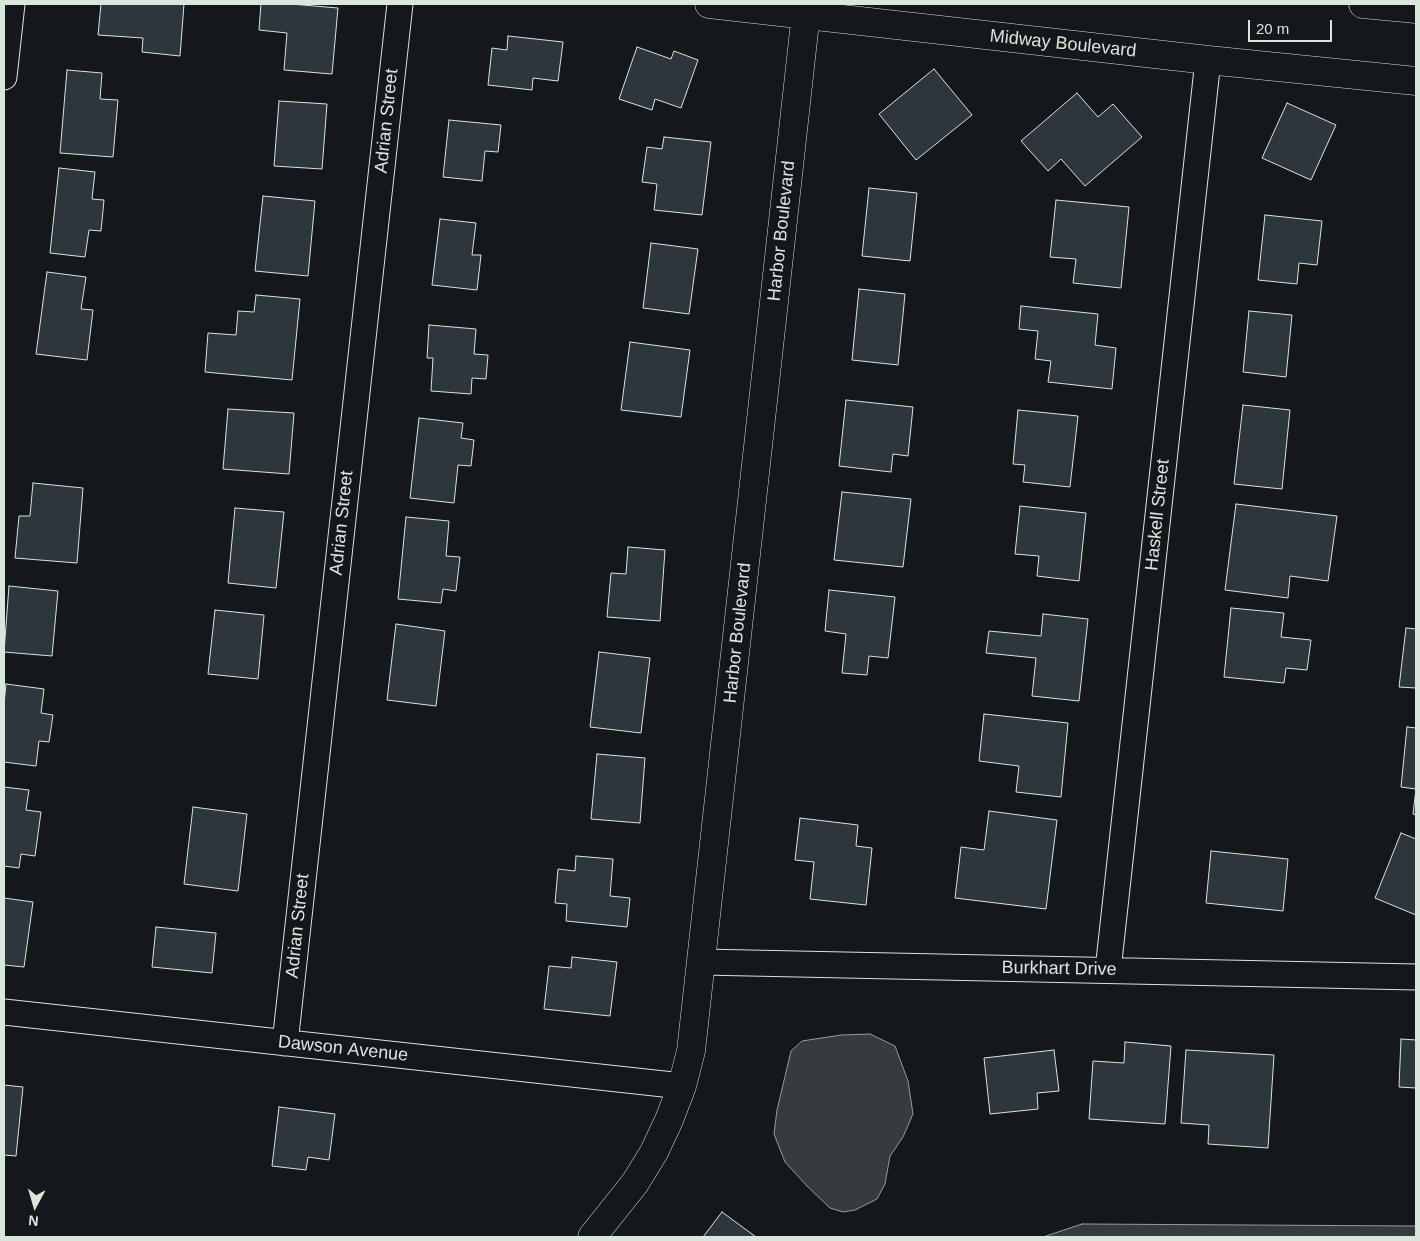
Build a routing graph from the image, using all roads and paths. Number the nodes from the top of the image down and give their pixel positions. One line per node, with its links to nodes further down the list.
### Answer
1 (12, 4): 8 (street)
2 (400, 4): 14 (street, Adrian Street)
3 (709, 4): 5 (street, Midway Boulevard)
4 (1363, 4): 6 (street)
5 (806, 9): 7 (street, Midway Boulevard); 10 (street, Harbor Boulevard)
6 (1416, 9)
7 (1208, 60): 9 (street, Midway Boulevard); 11 (street, Haskell Street)
8 (4, 77)
9 (1416, 81)
10 (702, 962): 11 (street, Burkhart Drive); 15 (street, Harbor Boulevard)
11 (1108, 970): 12 (street, Burkhart Drive)
12 (1416, 977)
13 (4, 1012): 14 (street, Dawson Avenue)
14 (285, 1043): 15 (street, Dawson Avenue)
15 (682, 1086): 16 (street, Harbor Boulevard)
16 (592, 1237)

